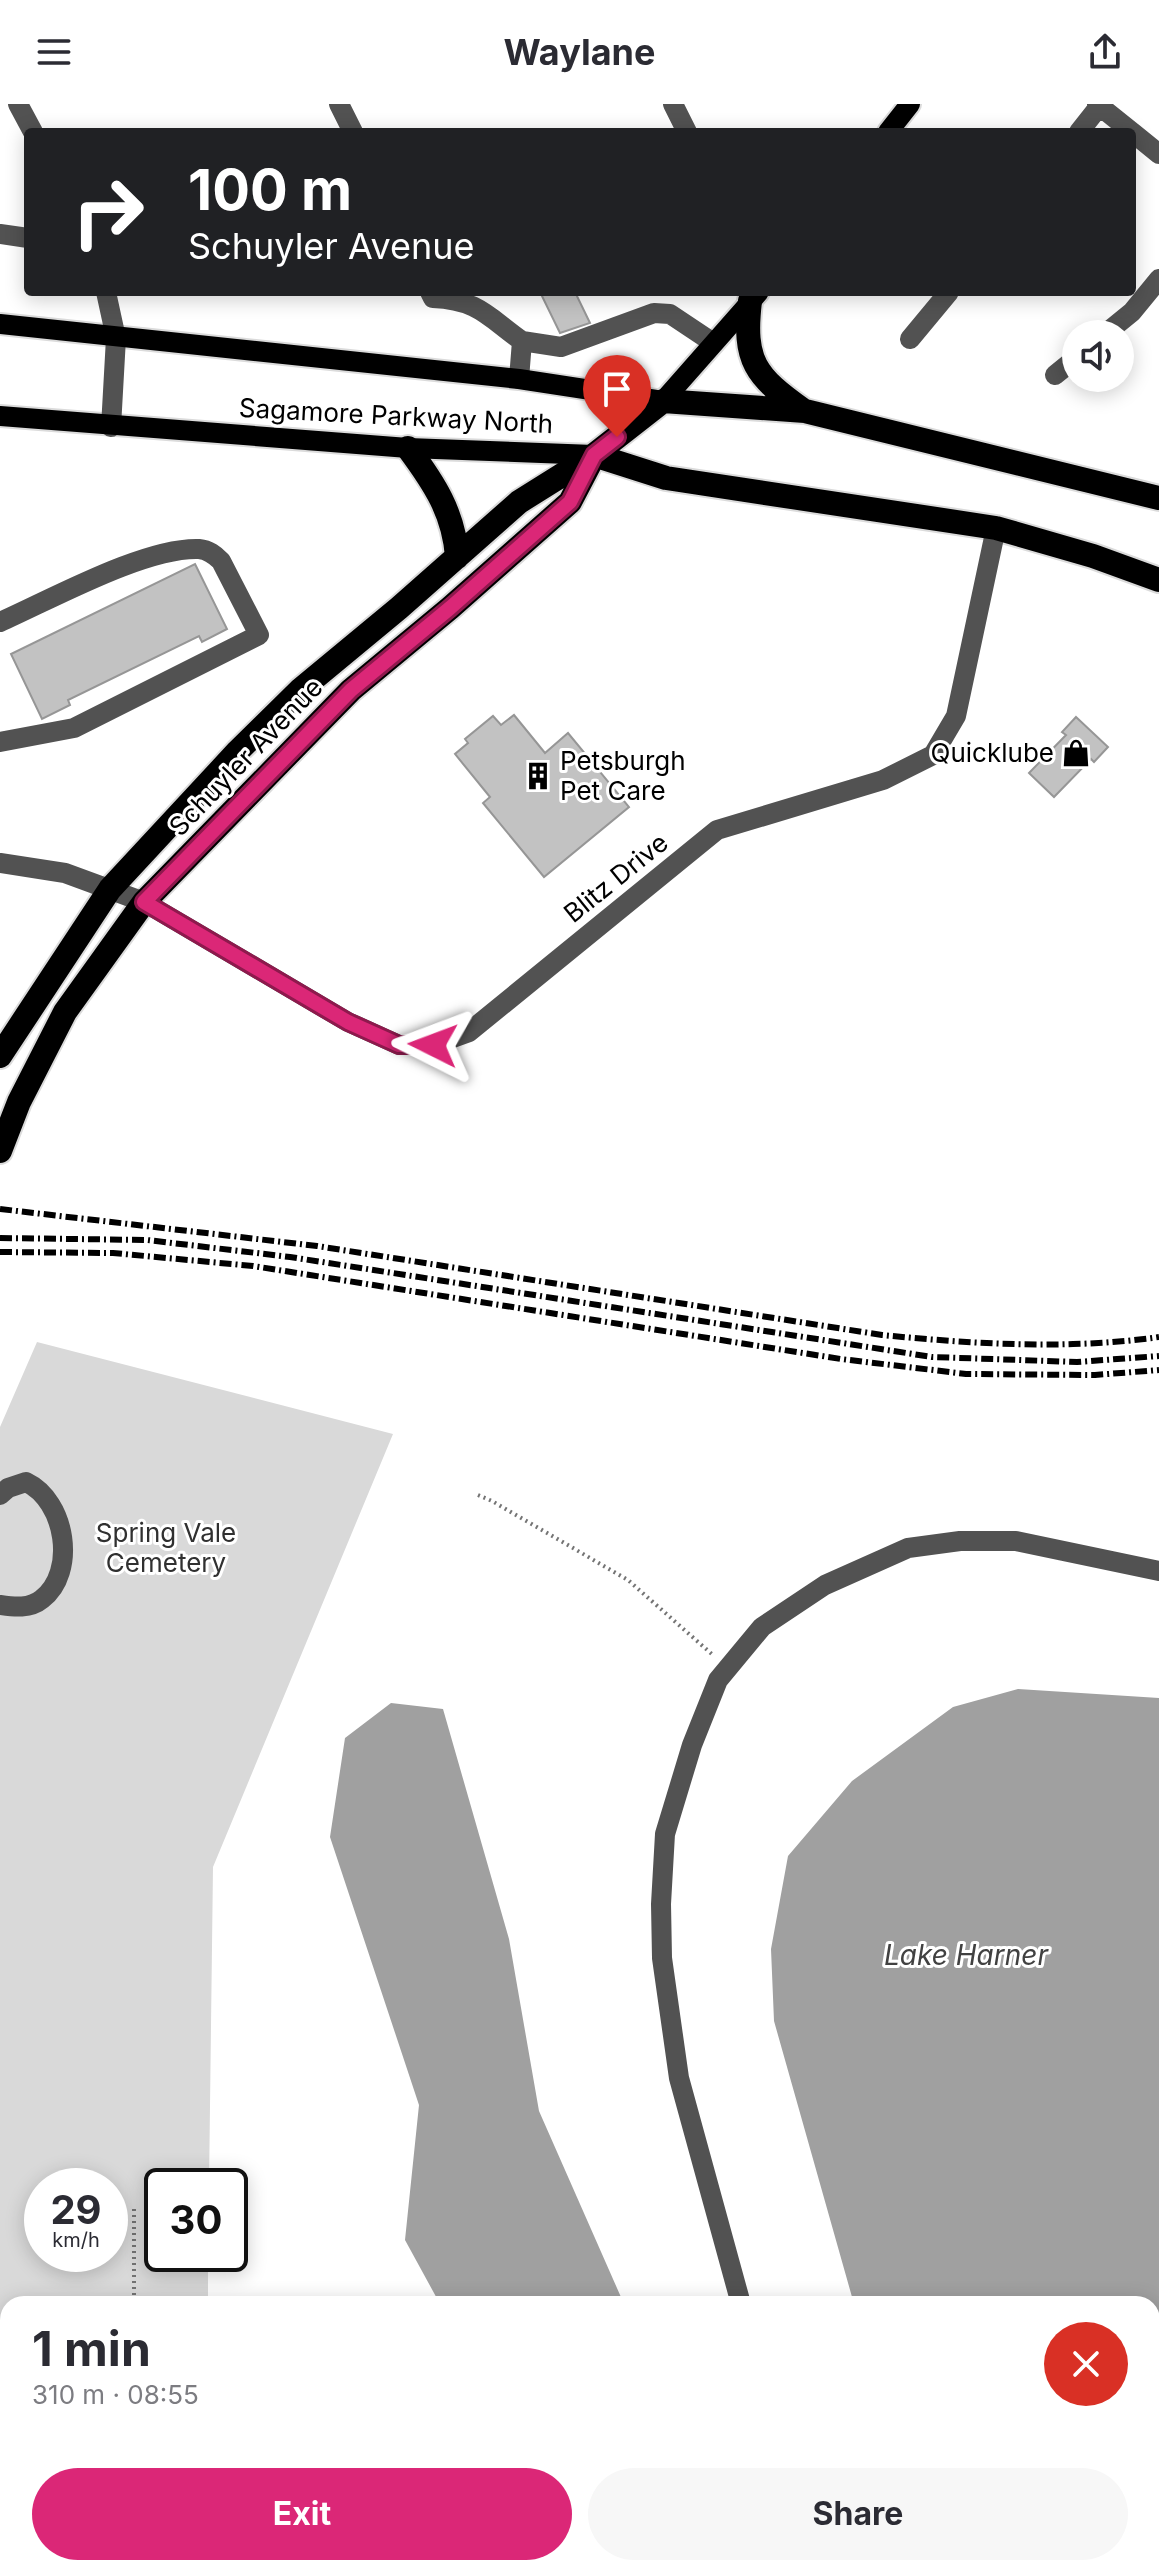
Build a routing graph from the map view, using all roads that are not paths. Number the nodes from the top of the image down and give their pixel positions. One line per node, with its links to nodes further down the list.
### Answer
1 (18, 104): 6 (street)
2 (339, 104): 7 (street)
3 (673, 104): 8 (street)
4 (910, 104): 9 (main road)
5 (1099, 105): 10 (street); 11 (street)
6 (31, 128)
7 (351, 128)
8 (685, 128)
9 (891, 128)
10 (1082, 128)
11 (1127, 128)
12 (1136, 135): 13 (street)
13 (1159, 154)
14 (0, 234): 15 (street)
15 (24, 237)
16 (1159, 279): 21 (street)
17 (107, 296): 23 (street)
18 (439, 296): 25 (street)
19 (946, 296): 24 (street)
20 (755, 297): 26 (main road, Schuyler Avenue); 31 (highway)
21 (1122, 320)
22 (0, 324): 23 (main road, Sagamore Parkway North)
23 (116, 338): 29 (main road, Sagamore Parkway North); 33 (street)
24 (910, 339)
25 (522, 341): 26 (street); 29 (street)
26 (712, 342): 30 (main road, Schuyler Avenue)
27 (1062, 369): 28 (street)
28 (1055, 375)
29 (519, 379): 30 (main road, Sagamore Parkway North)
30 (663, 401): 31 (highway, Sagamore Parkway North); 35 (highway, Schuyler Avenue)
31 (805, 411): 36 (highway, Sagamore Parkway North)
32 (0, 416): 33 (main road, Sagamore Parkway North)
33 (111, 427): 34 (main road, Sagamore Parkway North)
34 (408, 448): 35 (main road, Sagamore Parkway North); 38 (highway)
35 (594, 455): 37 (highway, Sagamore Parkway North); 38 (highway, Schuyler Avenue); 44 (highway, Schuyler Avenue)
36 (1159, 498)
37 (996, 528): 39 (highway, Sagamore Parkway North); 44 (street, Blitz Drive)
38 (457, 557): 43 (highway, Schuyler Avenue)
39 (1159, 580)
40 (0, 622): 41 (street)
41 (0, 742)
42 (0, 863): 43 (street, Blitz Drive)
43 (110, 889): 44 (street, Blitz Drive); 45 (highway, Schuyler Avenue)
44 (144, 902): 46 (highway, Schuyler Avenue)
45 (0, 1056)
46 (0, 1151)
47 (0, 1495): 49 (street)
48 (1159, 1571): 50 (street)
49 (0, 1605)
50 (739, 2296)

